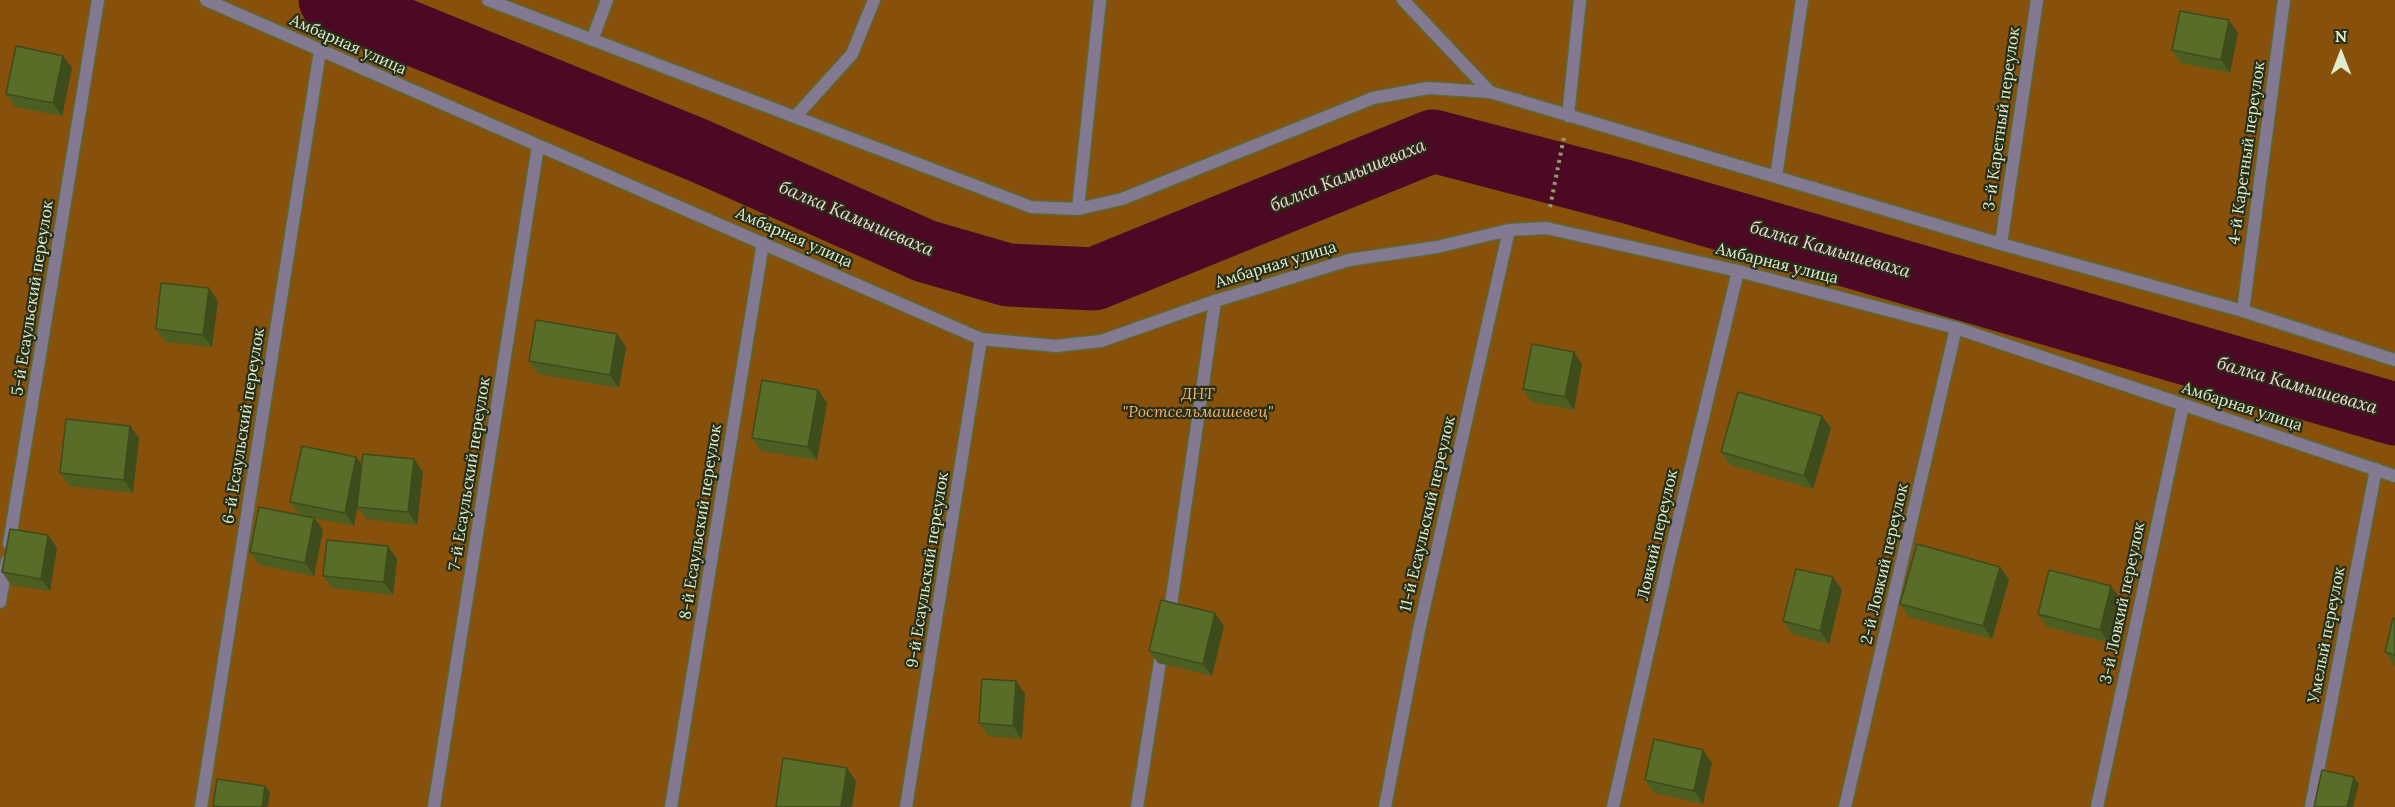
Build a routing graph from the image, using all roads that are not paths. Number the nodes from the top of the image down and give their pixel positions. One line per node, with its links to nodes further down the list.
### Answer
1 (98, 0): 32 (street, 5-й Есаульский переулок)
2 (206, 0): 13 (street, Амбарная улица)
3 (488, 0): 12 (street)
4 (607, 0): 12 (street)
5 (874, 0): 16 (street)
6 (1100, 0): 19 (street)
7 (1403, 0): 14 (street)
8 (1580, 0): 15 (street)
9 (1802, 0): 18 (street)
10 (2037, 0): 22 (street, 3-й Каретный переулок)
11 (2284, 0): 25 (street, 4-й Каретный переулок)
12 (592, 40): 16 (street)
13 (320, 51): 17 (street, Амбарная улица); 33 (street, 6-й Есаульский переулок)
14 (1490, 92): 15 (street); 19 (street)
15 (1568, 116): 18 (street)
16 (795, 117): 19 (street)
17 (538, 146): 21 (street, Амбарная улица); 34 (street, 7-й Есаульский переулок)
18 (1776, 177): 22 (street)
19 (1078, 209)
20 (1509, 230): 23 (street, Амбарная улица); 24 (street, Амбарная улица); 38 (street, 11-й Есаульский переулок)
21 (763, 243): 27 (street, Амбарная улица); 35 (street, 8-й Есаульский переулок)
22 (2001, 244): 25 (street)
23 (1738, 271): 26 (street, Амбарная улица); 39 (street, Ловкий переулок)
24 (1215, 301): 27 (street, Амбарная улица); 37 (street)
25 (2243, 311): 28 (street)
26 (1956, 328): 29 (street, Амбарная улица); 40 (street, 2-й Ловкий переулок)
27 (981, 339): 36 (street, 9-й Есаульский переулок)
28 (2395, 360)
29 (2182, 405): 30 (street, Амбарная улица); 41 (street, 3-й Ловкий переулок)
30 (2376, 469): 31 (street, Амбарная улица); 42 (street, Умелый переулок)
31 (2395, 476)
32 (0, 602)
33 (201, 807)
34 (434, 807)
35 (671, 807)
36 (906, 807)
37 (1137, 807)
38 (1385, 807)
39 (1613, 807)
40 (1845, 807)
41 (2097, 807)
42 (2311, 807)

